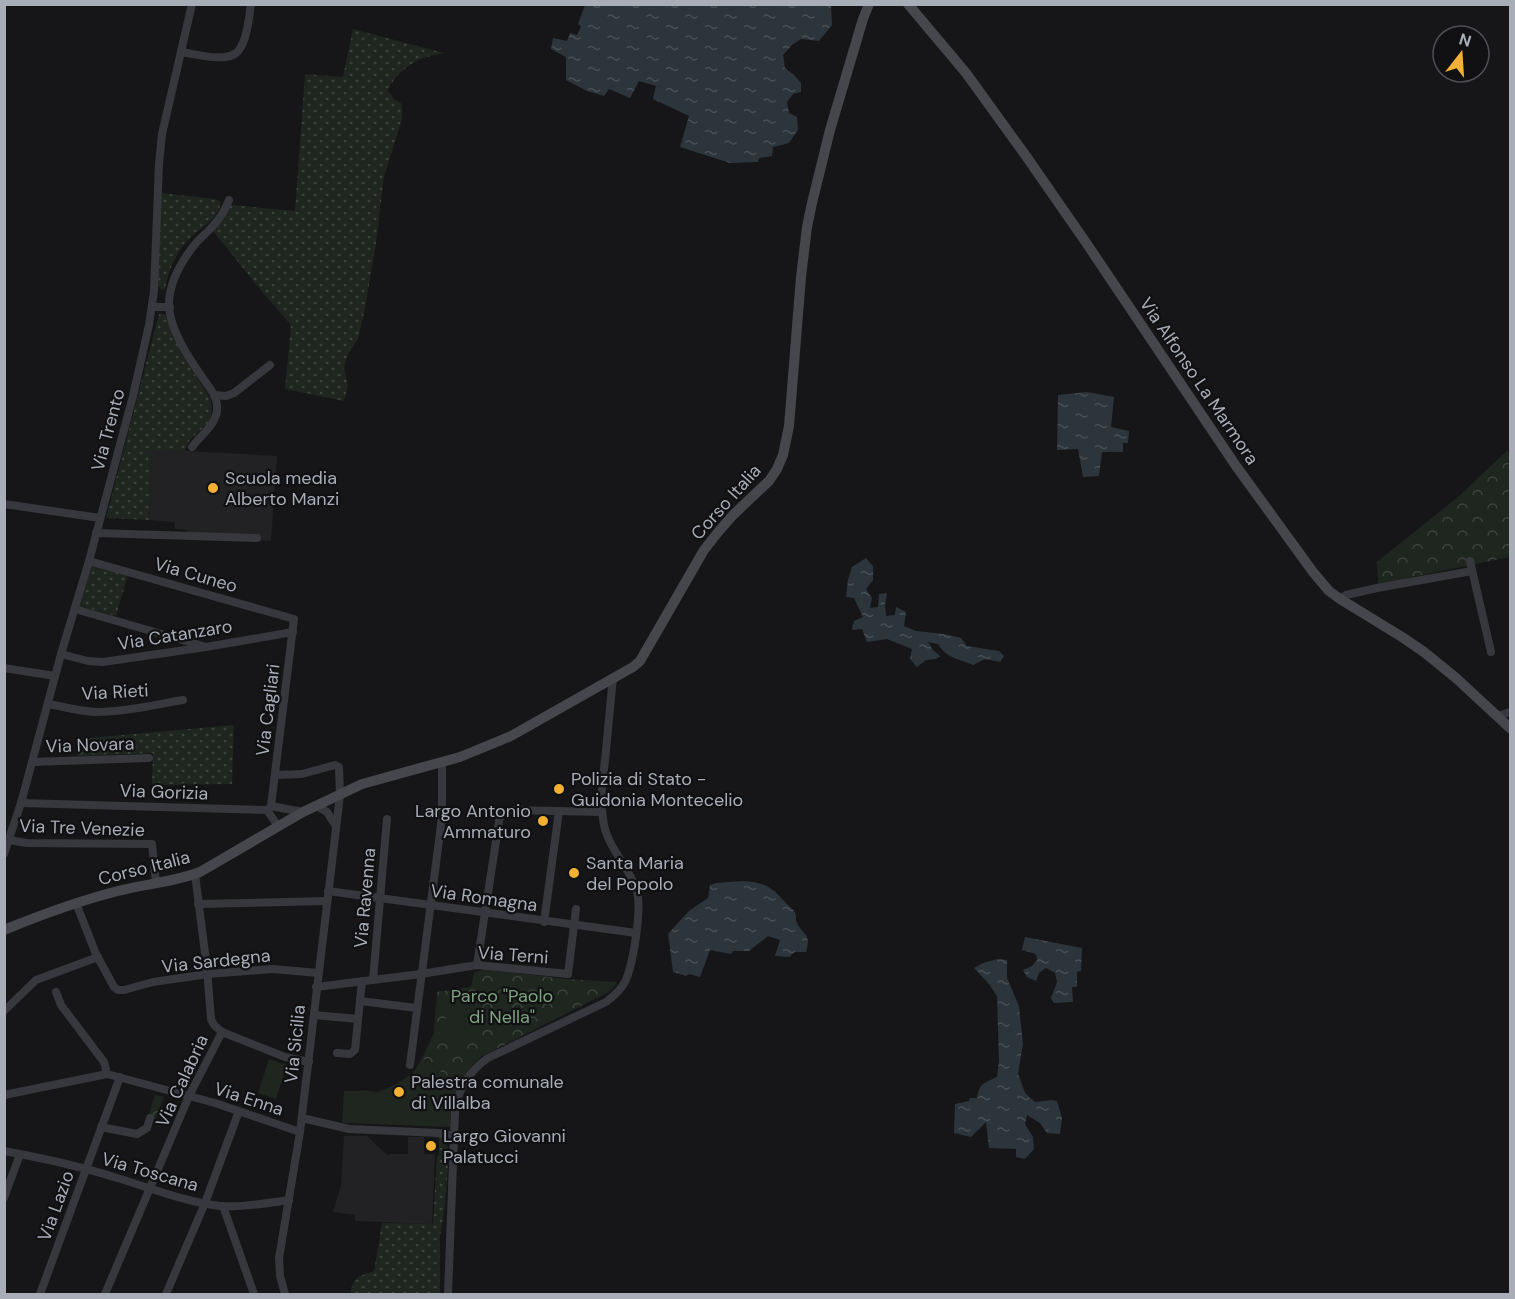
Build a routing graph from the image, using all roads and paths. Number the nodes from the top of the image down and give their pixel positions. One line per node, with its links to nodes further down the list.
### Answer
1 (192, 4): 5 (street, Via Trento)
2 (251, 4): 5 (street)
3 (869, 4): 28 (street, Corso Italia)
4 (908, 4): 19 (street, Via Alfonso La Marmora)
5 (181, 52): 7 (street, Via Trento)
6 (229, 200): 8 (street)
7 (152, 307): 8 (street); 13 (street, Via Trento)
8 (170, 307): 10 (street)
9 (270, 365): 10 (street)
10 (214, 395): 11 (street)
11 (192, 447)
12 (4, 504): 13 (street)
13 (100, 518): 14 (street, Via Trento)
14 (96, 533): 15 (street); 16 (street, Via Trento)
15 (257, 538)
16 (89, 561): 20 (street, Via Trento); 21 (street, Via Cuneo)
17 (1470, 561): 18 (street)
18 (1472, 572): 19 (street); 24 (street)
19 (1340, 599): 32 (street, Via Alfonso La Marmora)
20 (75, 609): 23 (street); 25 (street, Via Trento)
21 (294, 618): 22 (street, Via Cagliari)
22 (292, 632): 23 (street, Via Catanzaro); 37 (street, Via Cagliari)
23 (206, 647): 25 (street, Via Catanzaro)
24 (1491, 652)
25 (61, 654): 27 (street, Via Trento)
26 (4, 668): 27 (street)
27 (55, 676): 30 (street, Via Trento)
28 (613, 678): 36 (street, Corso Italia); 44 (street)
29 (183, 700): 30 (street, Via Rieti)
30 (49, 704): 35 (street, Via Trento)
31 (1510, 712): 32 (street)
32 (1498, 716): 33 (street, Via Alfonso La Marmora)
33 (1510, 728)
34 (149, 758): 35 (street, Via Novara)
35 (32, 762): 39 (street, Via Trento)
36 (442, 762): 38 (street, Corso Italia); 57 (street)
37 (275, 775): 38 (street, Via Sicilia); 41 (street, Via Cagliari)
38 (340, 795): 40 (street, Corso Italia); 47 (street, Via Sicilia)
39 (21, 803): 41 (street, Via Gorizia); 48 (street, Via Trento)
40 (317, 806): 43 (street, Corso Italia); 47 (street)
41 (269, 808): 43 (street, Via Gorizia); 46 (street)
42 (559, 811): 44 (street); 59 (street); 60 (street)
43 (303, 812): 46 (street, Corso Italia)
44 (602, 812): 63 (street)
45 (387, 819): 53 (street, Via Ravenna)
46 (278, 826): 50 (street, Corso Italia)
47 (336, 826): 52 (street, Via Sicilia)
48 (9, 840): 49 (street, Via Trento); 51 (street, Via Tre Venezie)
49 (4, 854)
50 (195, 873): 51 (street, Corso Italia); 56 (street, Via Calabria)
51 (156, 883): 55 (street, Corso Italia)
52 (328, 891): 53 (street, Via Romagna); 54 (street, Via Sicilia)
53 (380, 898): 57 (street, Via Romagna); 69 (street, Via Ravenna)
54 (327, 901): 56 (street); 66 (street, Via Sicilia)
55 (76, 903): 62 (street, Corso Italia); 64 (street)
56 (198, 903): 67 (street, Via Calabria)
57 (430, 905): 59 (street, Via Romagna); 68 (street)
58 (576, 909): 61 (street)
59 (484, 913): 60 (street, Via Romagna); 65 (street)
60 (544, 922): 61 (street, Via Romagna)
61 (574, 926): 63 (street, Via Romagna); 65 (street, Via Terni)
62 (4, 930)
63 (636, 933): 91 (street)
64 (98, 957): 67 (street, Via Sardegna); 75 (street)
65 (477, 965): 68 (street, Via Terni)
66 (318, 973): 67 (street, Via Sardegna); 71 (street, Via Sicilia)
67 (208, 974): 78 (street, Via Calabria)
68 (421, 974): 69 (street, Via Terni); 74 (street)
69 (373, 980): 70 (street, Via Terni)
70 (362, 981): 71 (street, Via Terni); 73 (street)
71 (316, 987): 76 (street, Via Sicilia)
72 (56, 992): 82 (street)
73 (360, 1001): 74 (street); 77 (street)
74 (417, 1008): 81 (street)
75 (4, 1011)
76 (314, 1015): 77 (street); 80 (street, Via Sicilia)
77 (358, 1019): 79 (street)
78 (222, 1032): 80 (street); 85 (street, Via Calabria)
79 (337, 1053)
80 (309, 1062): 88 (street, Via Sicilia)
81 (410, 1065)
82 (107, 1074): 83 (street, Via Enna); 84 (street)
83 (120, 1077): 85 (street, Via Enna); 89 (street, Via Lazio)
84 (4, 1095)
85 (189, 1096): 86 (street, Via Enna); 95 (street, Via Calabria)
86 (239, 1111): 90 (street, Via Enna); 98 (street)
87 (150, 1118): 89 (street)
88 (302, 1118): 90 (street, Via Sicilia); 91 (street)
89 (101, 1127): 94 (street, Via Lazio)
90 (300, 1132): 97 (street, Via Sicilia)
91 (454, 1136): 105 (street)
92 (4, 1151): 93 (street, Via Toscana)
93 (20, 1154): 94 (street, Via Toscana); 96 (street)
94 (86, 1169): 95 (street, Via Toscana); 100 (street, Via Lazio)
95 (150, 1189): 98 (street, Via Toscana); 101 (street, Via Calabria)
96 (4, 1198)
97 (289, 1200): 99 (street, Via Toscana); 104 (street, Via Sicilia)
98 (204, 1203): 99 (street, Via Toscana); 102 (street)
99 (223, 1206): 103 (street)
100 (40, 1294)
101 (105, 1294)
102 (166, 1294)
103 (254, 1294)
104 (285, 1294)
105 (448, 1294)

